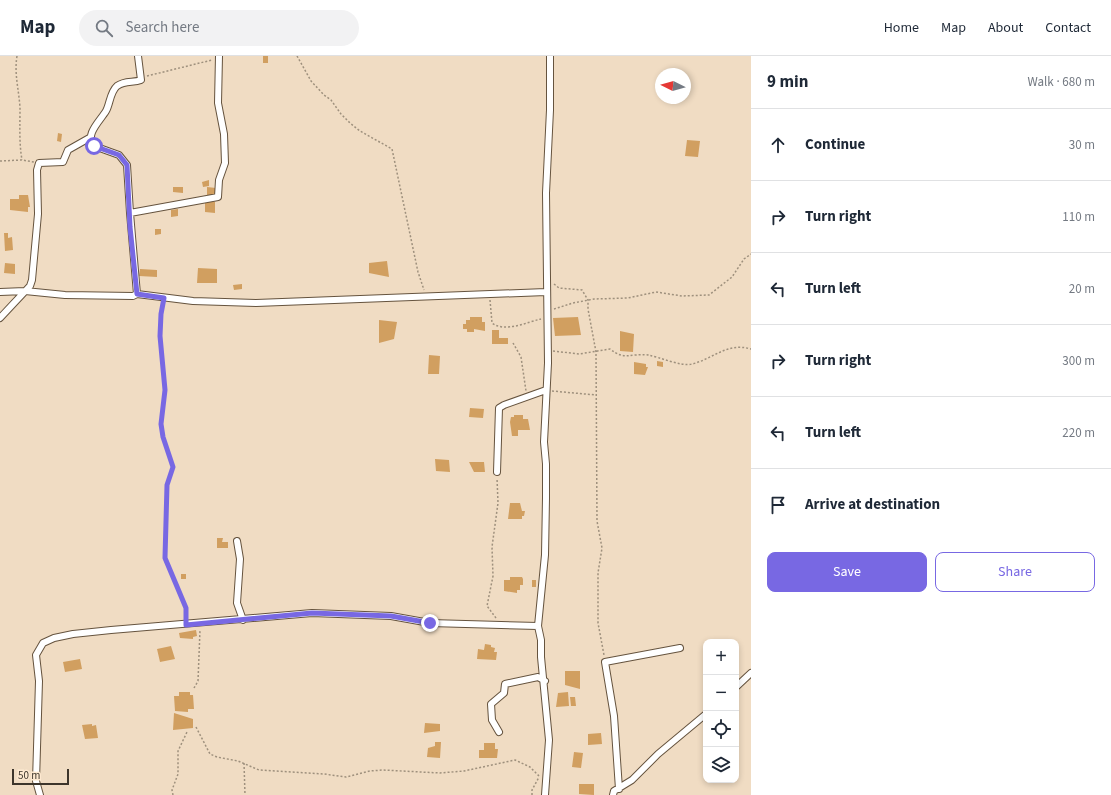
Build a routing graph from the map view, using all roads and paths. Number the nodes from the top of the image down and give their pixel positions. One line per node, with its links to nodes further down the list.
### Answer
1 (17, 56): 8 (path)
2 (138, 56): 6 (street)
3 (297, 56): 19 (path)
4 (550, 56): 13 (street)
5 (219, 57): 6 (path); 11 (street)
6 (142, 78): 7 (street)
7 (91, 137): 10 (street); 11 (street)
8 (22, 160): 9 (path); 10 (path)
9 (0, 161)
10 (39, 163): 14 (street)
11 (130, 213): 17 (street)
12 (751, 254): 21 (path)
13 (546, 278): 16 (street); 21 (path)
14 (25, 291): 15 (street); 17 (street); 23 (street)
15 (0, 292)
16 (546, 292): 18 (street); 22 (street)
17 (137, 294): 20 (street)
18 (490, 294): 19 (street); 22 (path)
19 (427, 297): 20 (street)
20 (164, 298): 35 (path)
21 (588, 300): 22 (path); 27 (path)
22 (547, 315): 26 (street)
23 (0, 318)
24 (513, 343): 30 (path)
25 (751, 349): 27 (path)
26 (548, 351): 27 (path); 28 (street)
27 (596, 352): 29 (path)
28 (546, 390): 29 (path); 30 (street); 37 (street)
29 (597, 394): 39 (path)
30 (527, 397): 31 (street)
31 (497, 472): 36 (path)
32 (237, 541): 33 (street)
33 (243, 620): 34 (street); 36 (street)
34 (200, 624): 35 (street); 43 (path)
35 (186, 625): 52 (street)
36 (500, 625): 37 (street)
37 (538, 626): 41 (street)
38 (680, 648): 39 (street)
39 (605, 662): 51 (street)
40 (751, 673): 42 (street)
41 (544, 681): 47 (street); 50 (street)
42 (739, 684)
43 (194, 688)
44 (703, 717): 51 (street)
45 (196, 727): 48 (path)
46 (187, 732): 53 (path)
47 (499, 732)
48 (244, 763): 49 (path); 54 (path)
49 (539, 777): 50 (path); 55 (path)
50 (546, 786): 56 (street)
51 (619, 788): 57 (street)
52 (40, 795)
53 (173, 795)
54 (245, 795)
55 (532, 795)
56 (545, 795)
57 (613, 795)

